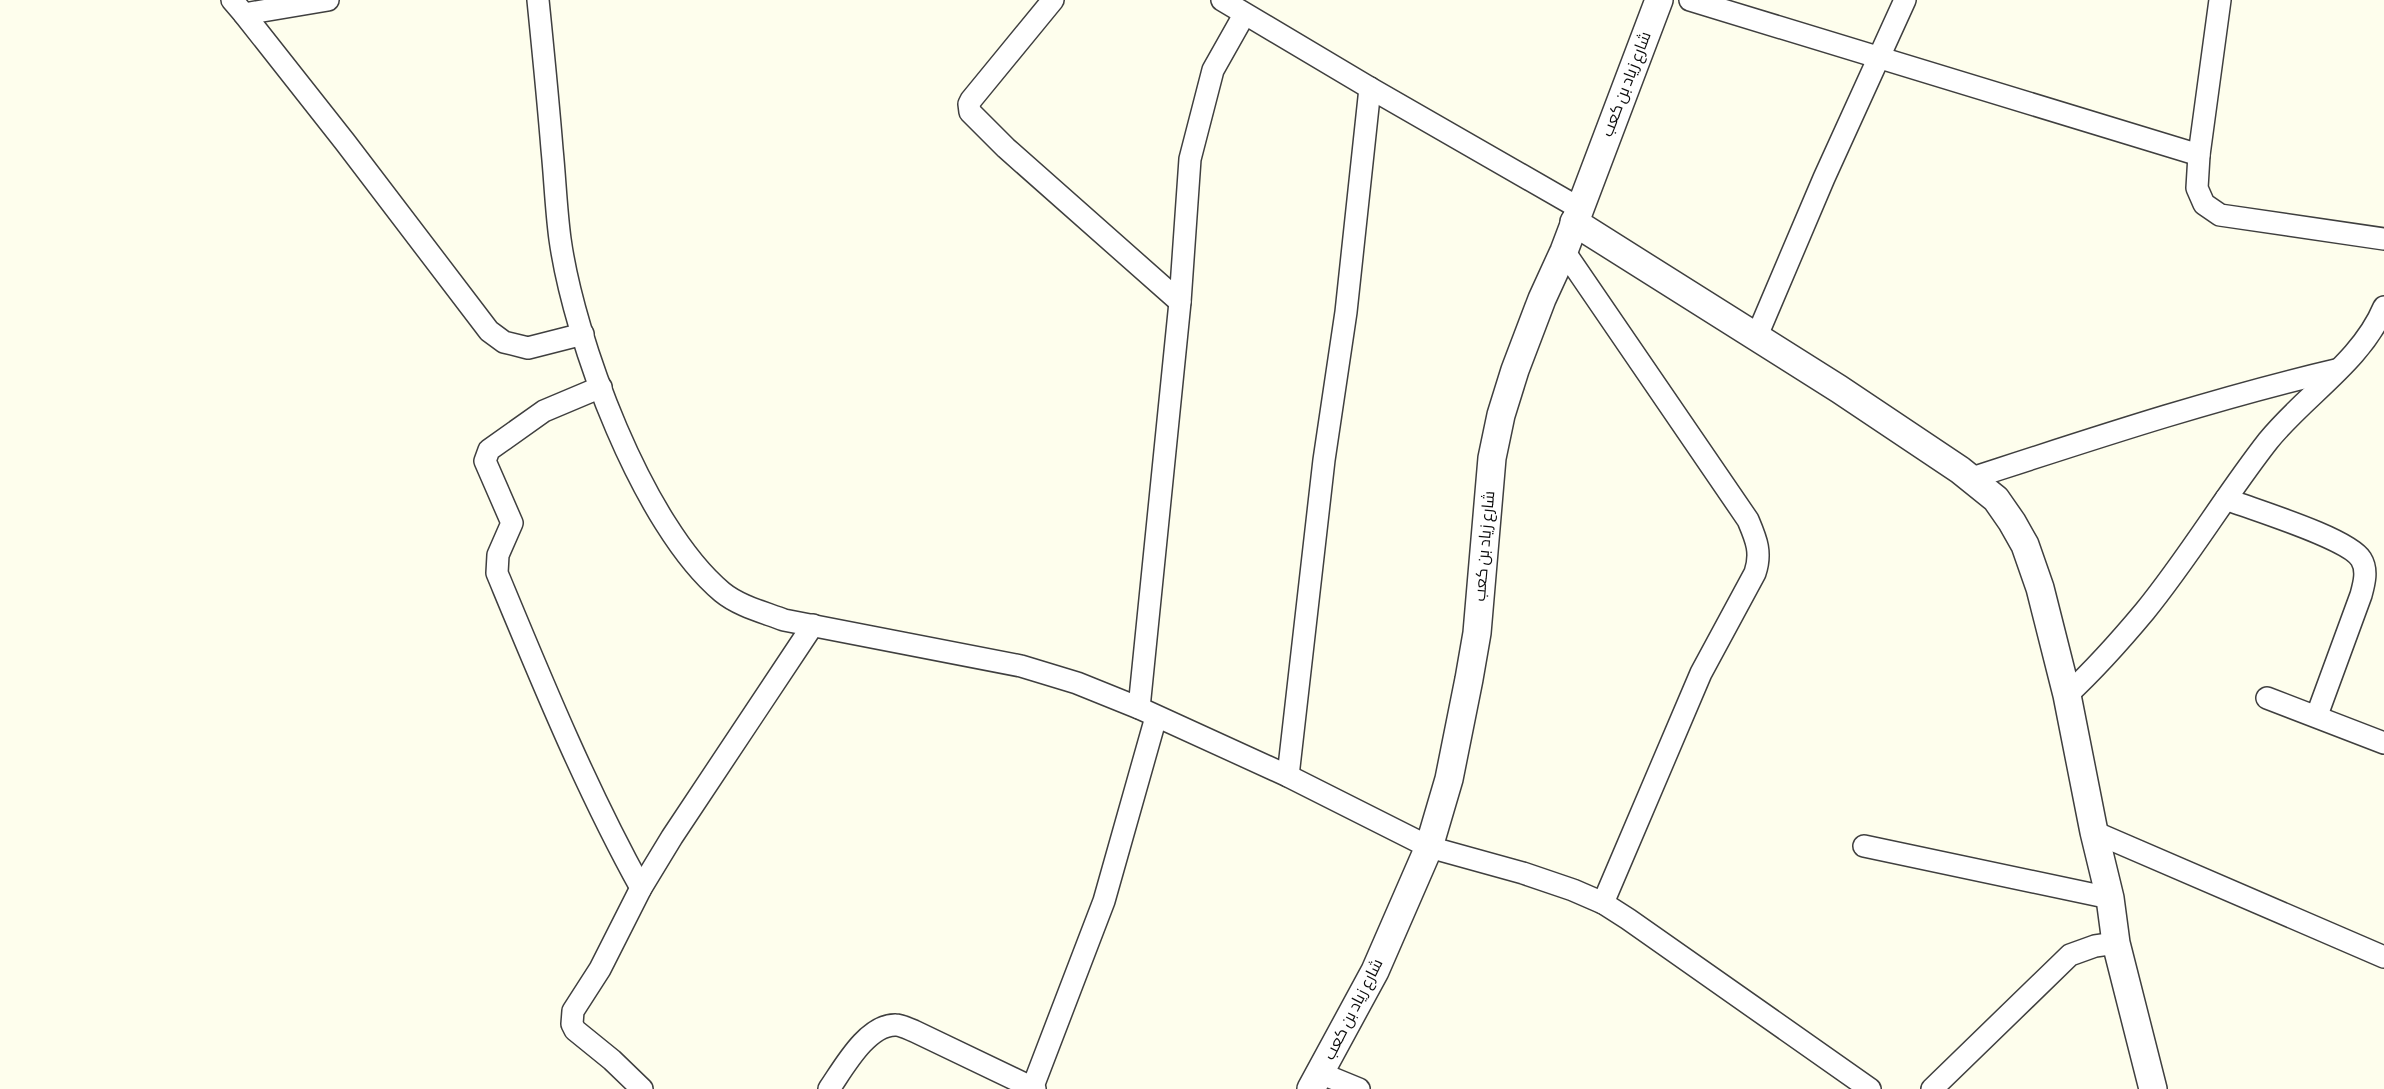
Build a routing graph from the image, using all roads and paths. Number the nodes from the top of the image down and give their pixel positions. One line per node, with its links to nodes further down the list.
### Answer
1 (328, 0): 9 (street)
2 (538, 0): 19 (street)
3 (1053, 0): 17 (street)
4 (1222, 0): 10 (street)
5 (1659, 0): 14 (street, شارع زياد بن كعب)
6 (1690, 0): 11 (street)
7 (1905, 0): 11 (street)
8 (2220, 0): 13 (street)
9 (238, 7): 19 (street)
10 (1244, 15): 12 (street); 17 (street)
11 (1878, 58): 13 (street); 20 (street)
12 (1370, 88): 14 (street); 33 (street)
13 (2199, 155): 15 (street)
14 (1577, 215): 16 (street, شارع زياد بن كعب); 20 (street)
15 (2384, 239)
16 (1564, 251): 36 (street, شارع زياد بن كعب); 39 (street)
17 (1180, 302): 30 (street)
18 (2384, 307): 22 (street)
19 (583, 334): 24 (street)
20 (1756, 338): 25 (street)
21 (2384, 343): 22 (street)
22 (2359, 350): 23 (street)
23 (2337, 370): 25 (street); 26 (street)
24 (601, 387): 27 (street); 37 (street)
25 (1972, 478): 28 (street)
26 (2226, 500): 28 (street); 31 (street)
27 (813, 625): 30 (street); 37 (street)
28 (2067, 696): 34 (street)
29 (2267, 698): 31 (street)
30 (1147, 712): 33 (street); 45 (street)
31 (2317, 715): 32 (street)
32 (2384, 743)
33 (1288, 776): 36 (street)
34 (2094, 832): 38 (street); 41 (street)
35 (1864, 846): 38 (street)
36 (1429, 847): 39 (street); 42 (street, شارع زياد بن كعب)
37 (641, 888): 43 (street)
38 (2110, 898): 40 (street)
39 (1603, 903): 47 (street)
40 (2116, 944): 48 (street); 49 (street)
41 (2384, 957)
42 (1315, 1081): 46 (street)
43 (642, 1089)
44 (829, 1089): 45 (street)
45 (1033, 1089)
46 (1359, 1089)
47 (1870, 1089)
48 (1932, 1089)
49 (2153, 1089)

